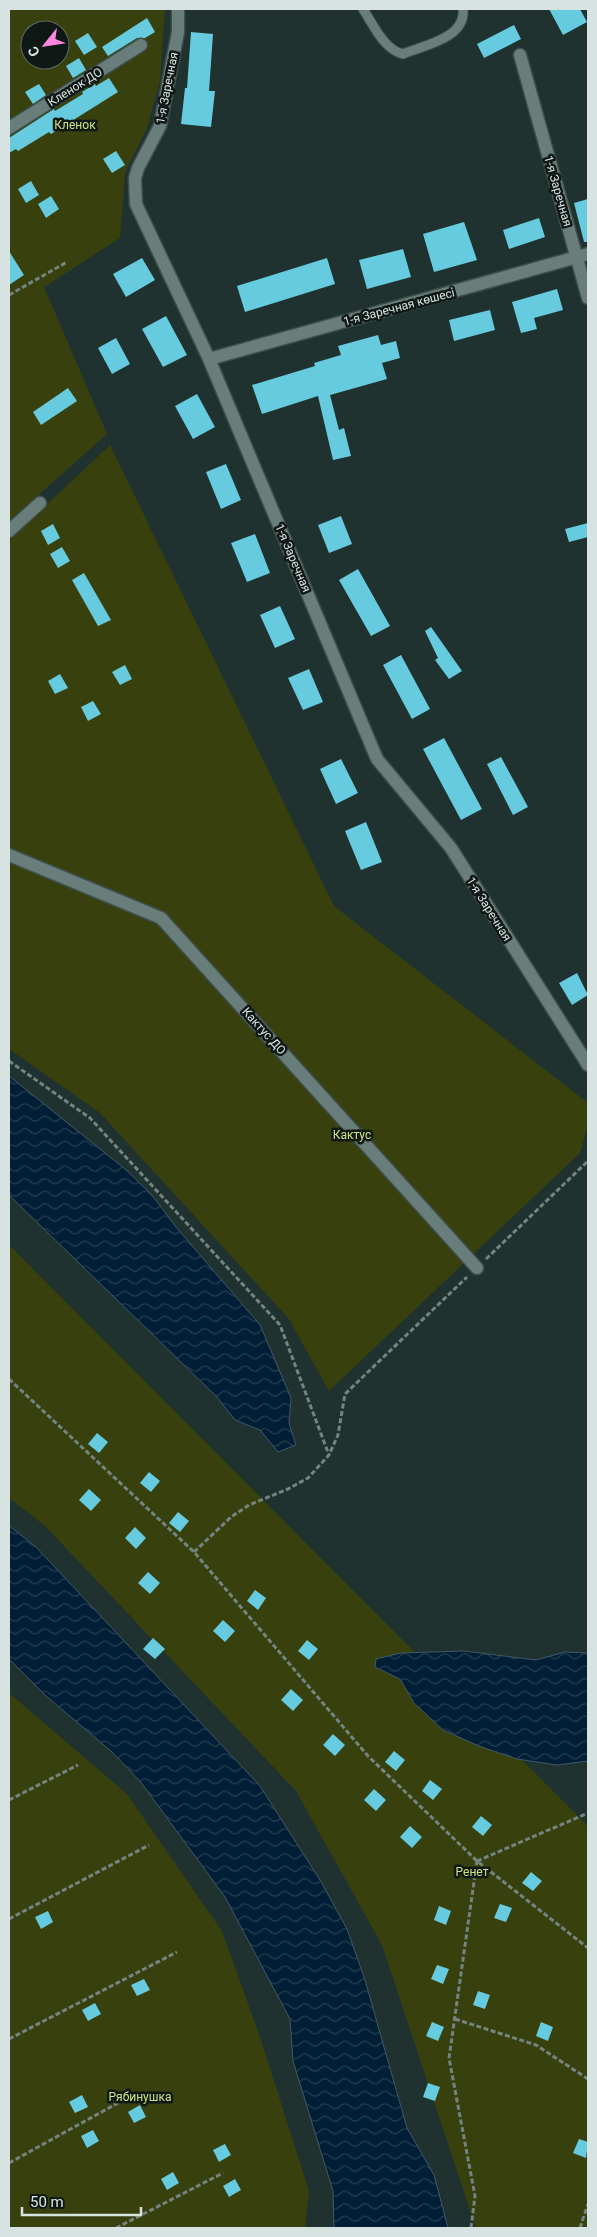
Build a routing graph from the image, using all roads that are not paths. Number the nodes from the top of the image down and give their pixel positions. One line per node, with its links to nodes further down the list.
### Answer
1 (178, 9): 9 (street, 1-я Заречная)
2 (363, 9): 3 (lane)
3 (463, 9)
4 (141, 45): 6 (street, Кленок ДО)
5 (520, 55): 7 (street, 1-я Заречная)
6 (9, 128)
7 (582, 256): 8 (street, 1-я Заречная); 9 (street, 1-я Заречная көшесі)
8 (588, 298)
9 (209, 359): 13 (street, 1-я Заречная)
10 (40, 503): 11 (street)
11 (9, 531)
12 (9, 855): 14 (street, Кактус ДО)
13 (588, 1065)
14 (477, 1268)

